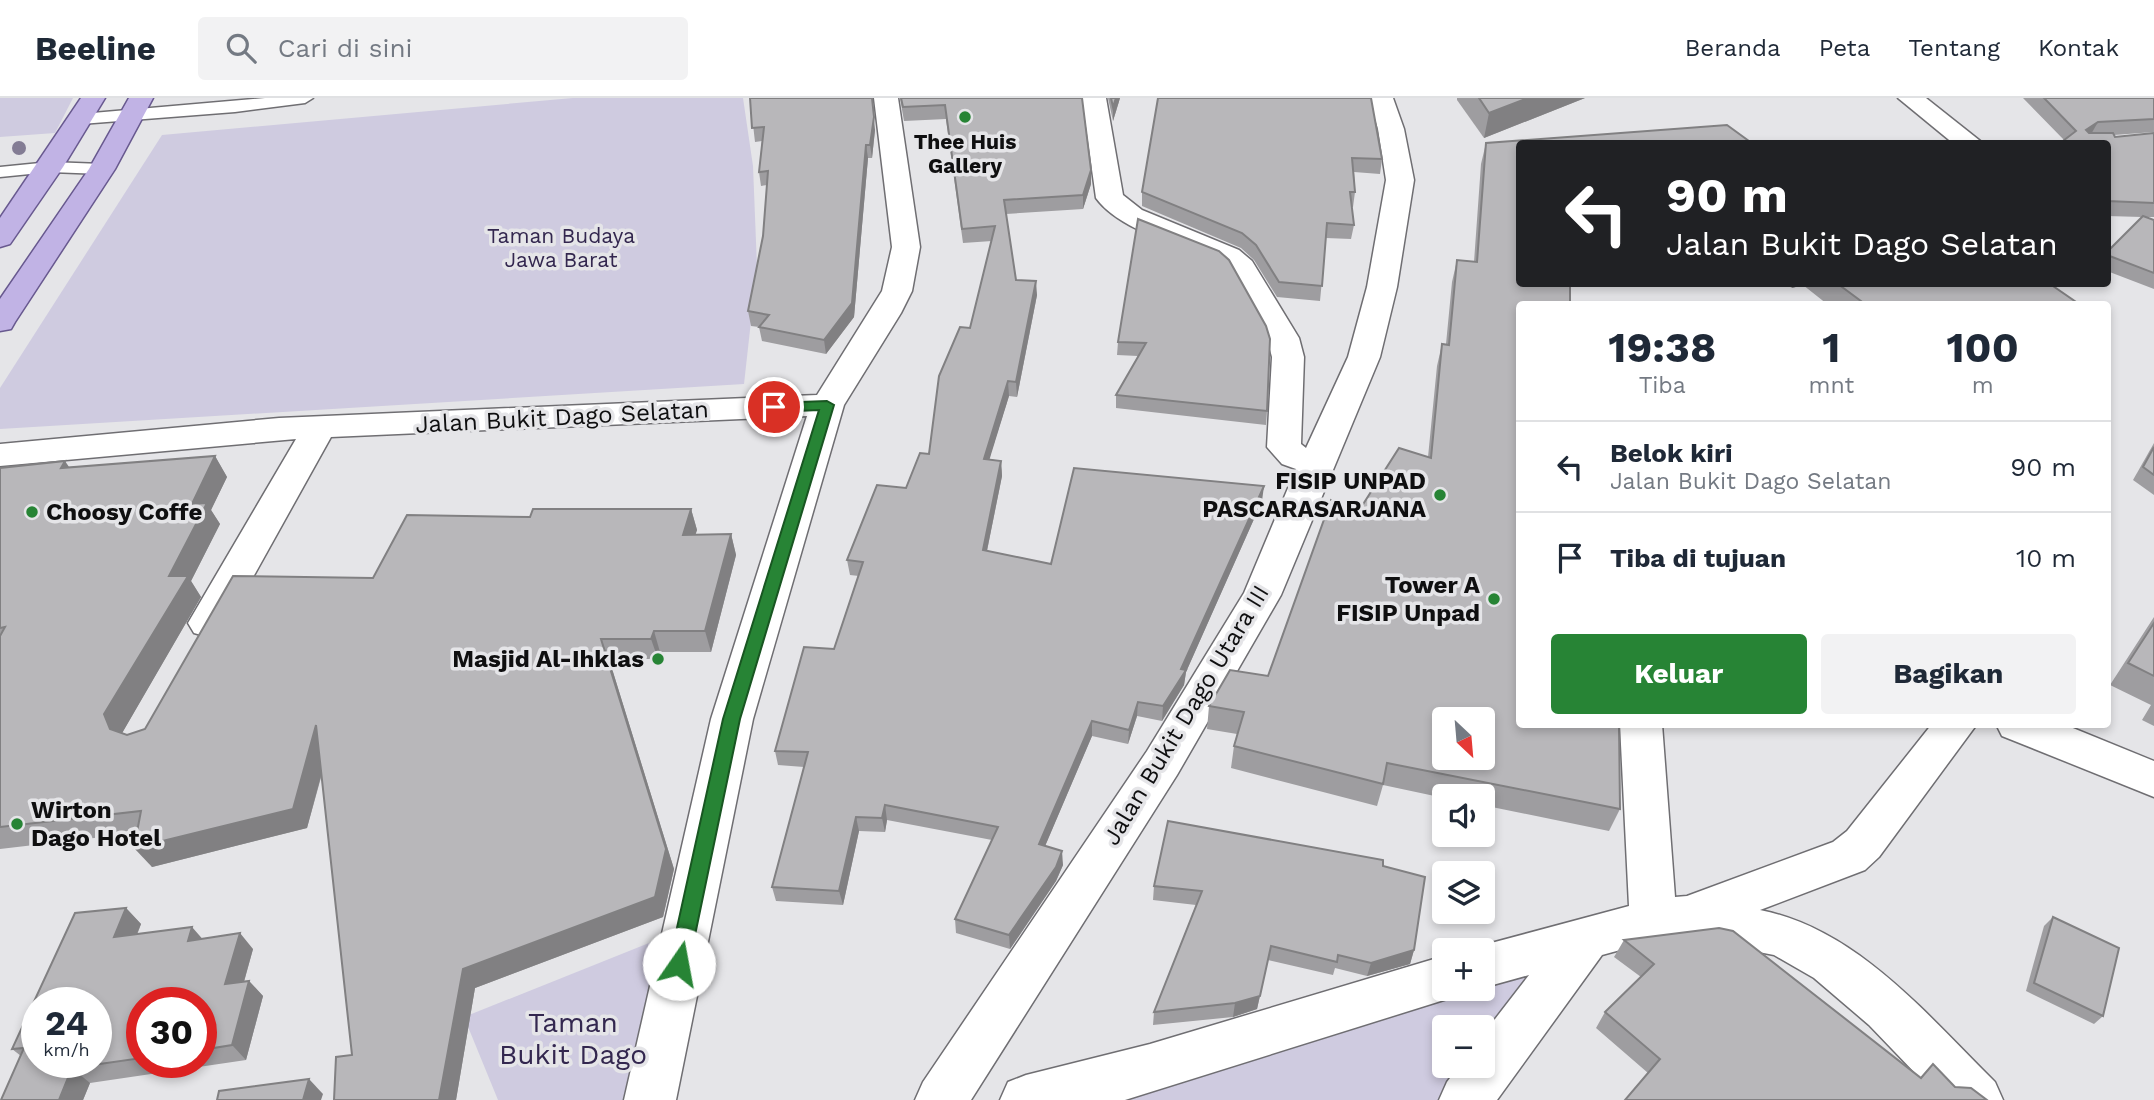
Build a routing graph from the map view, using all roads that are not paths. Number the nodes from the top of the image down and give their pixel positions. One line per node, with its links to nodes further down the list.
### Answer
1 (305, 98): 6 (lane)
2 (886, 98): 15 (street)
3 (1094, 98): 18 (street)
4 (1381, 98): 18 (street, Jalan Bukit Dago Utara III)
5 (1910, 98): 9 (street)
6 (221, 103): 7 (lane)
7 (136, 106): 8 (lane); 11 (main road)
8 (87, 109): 10 (main road)
9 (1966, 140)
10 (50, 167): 11 (lane); 12 (lane); 13 (main road)
11 (102, 169): 14 (main road)
12 (0, 172)
13 (0, 238)
14 (0, 322)
15 (827, 405): 16 (street, Jalan Bukit Dago Selatan); 28 (street)
16 (320, 427): 17 (street, Jalan Bukit Dago Selatan); 19 (street)
17 (0, 455)
18 (1316, 464): 29 (street, Jalan Bukit Dago Utara III)
19 (191, 653)
20 (1642, 728): 24 (street)
21 (1953, 728): 24 (street)
22 (2027, 728): 23 (street)
23 (2154, 779)
24 (1670, 919): 25 (street); 32 (street)
25 (1588, 936): 26 (street); 31 (street)
26 (1495, 962)
27 (1432, 982): 30 (street)
28 (650, 1100)
29 (942, 1100)
30 (1026, 1100)
31 (1465, 1100)
32 (1978, 1100)

